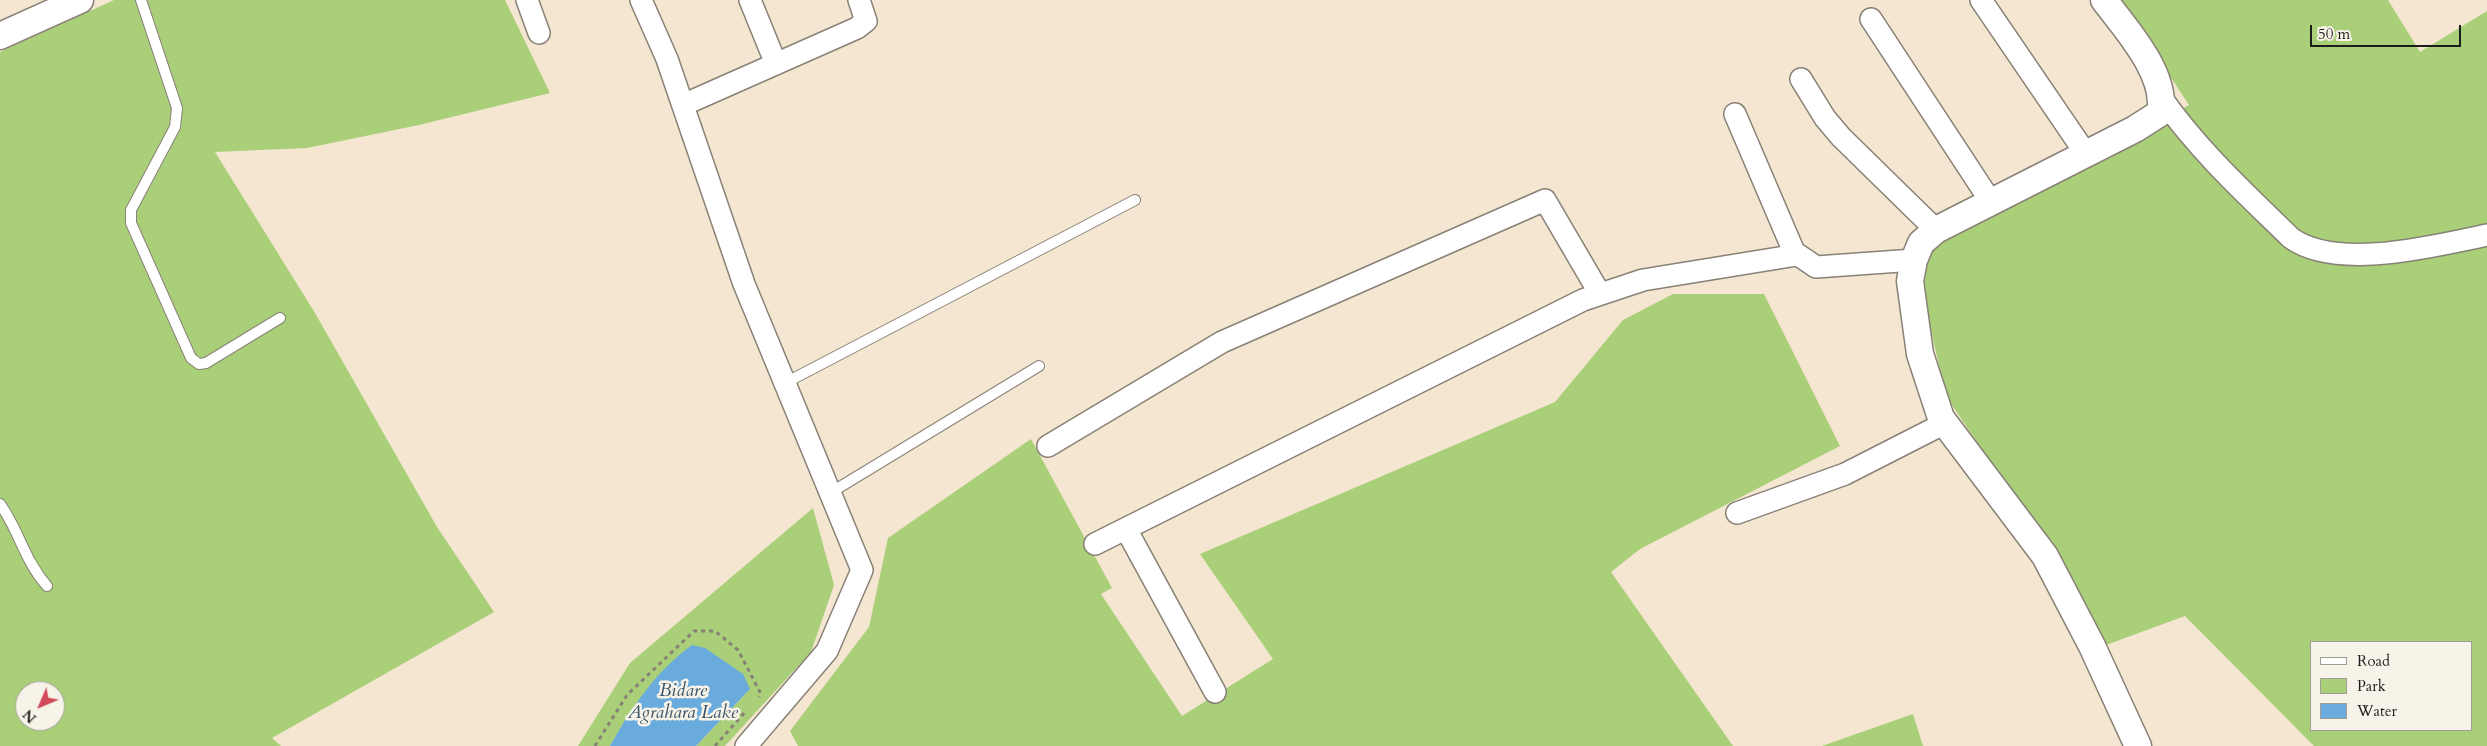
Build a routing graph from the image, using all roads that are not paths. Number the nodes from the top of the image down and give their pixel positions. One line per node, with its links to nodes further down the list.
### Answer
1 (80, 0): 11 (street)
2 (141, 0): 25 (lane)
3 (526, 0): 10 (street)
4 (640, 0): 15 (street)
5 (750, 0): 12 (street)
6 (859, 0): 12 (street)
7 (1981, 0): 17 (street)
8 (2104, 0): 14 (street)
9 (1871, 18): 19 (street)
10 (538, 33)
11 (0, 36)
12 (776, 64): 15 (street)
13 (1801, 79): 20 (street)
14 (2163, 100): 17 (street); 21 (street)
15 (683, 106): 27 (street)
16 (1735, 114): 22 (street)
17 (2086, 154): 19 (street)
18 (1135, 200): 27 (lane)
19 (1991, 202): 20 (street)
20 (1936, 230): 23 (street)
21 (2487, 235)
22 (1797, 255): 23 (street); 24 (street)
23 (1914, 260): 28 (street)
24 (1600, 294): 29 (street); 33 (street)
25 (280, 318)
26 (1039, 366): 30 (lane)
27 (785, 382): 30 (street)
28 (1945, 423): 32 (street); 38 (street)
29 (1048, 446)
30 (830, 493): 37 (street)
31 (0, 504): 35 (lane)
32 (1738, 513)
33 (1126, 529): 34 (street); 36 (street)
34 (1096, 544)
35 (47, 586)
36 (1215, 692)
37 (746, 746)
38 (2138, 746)

